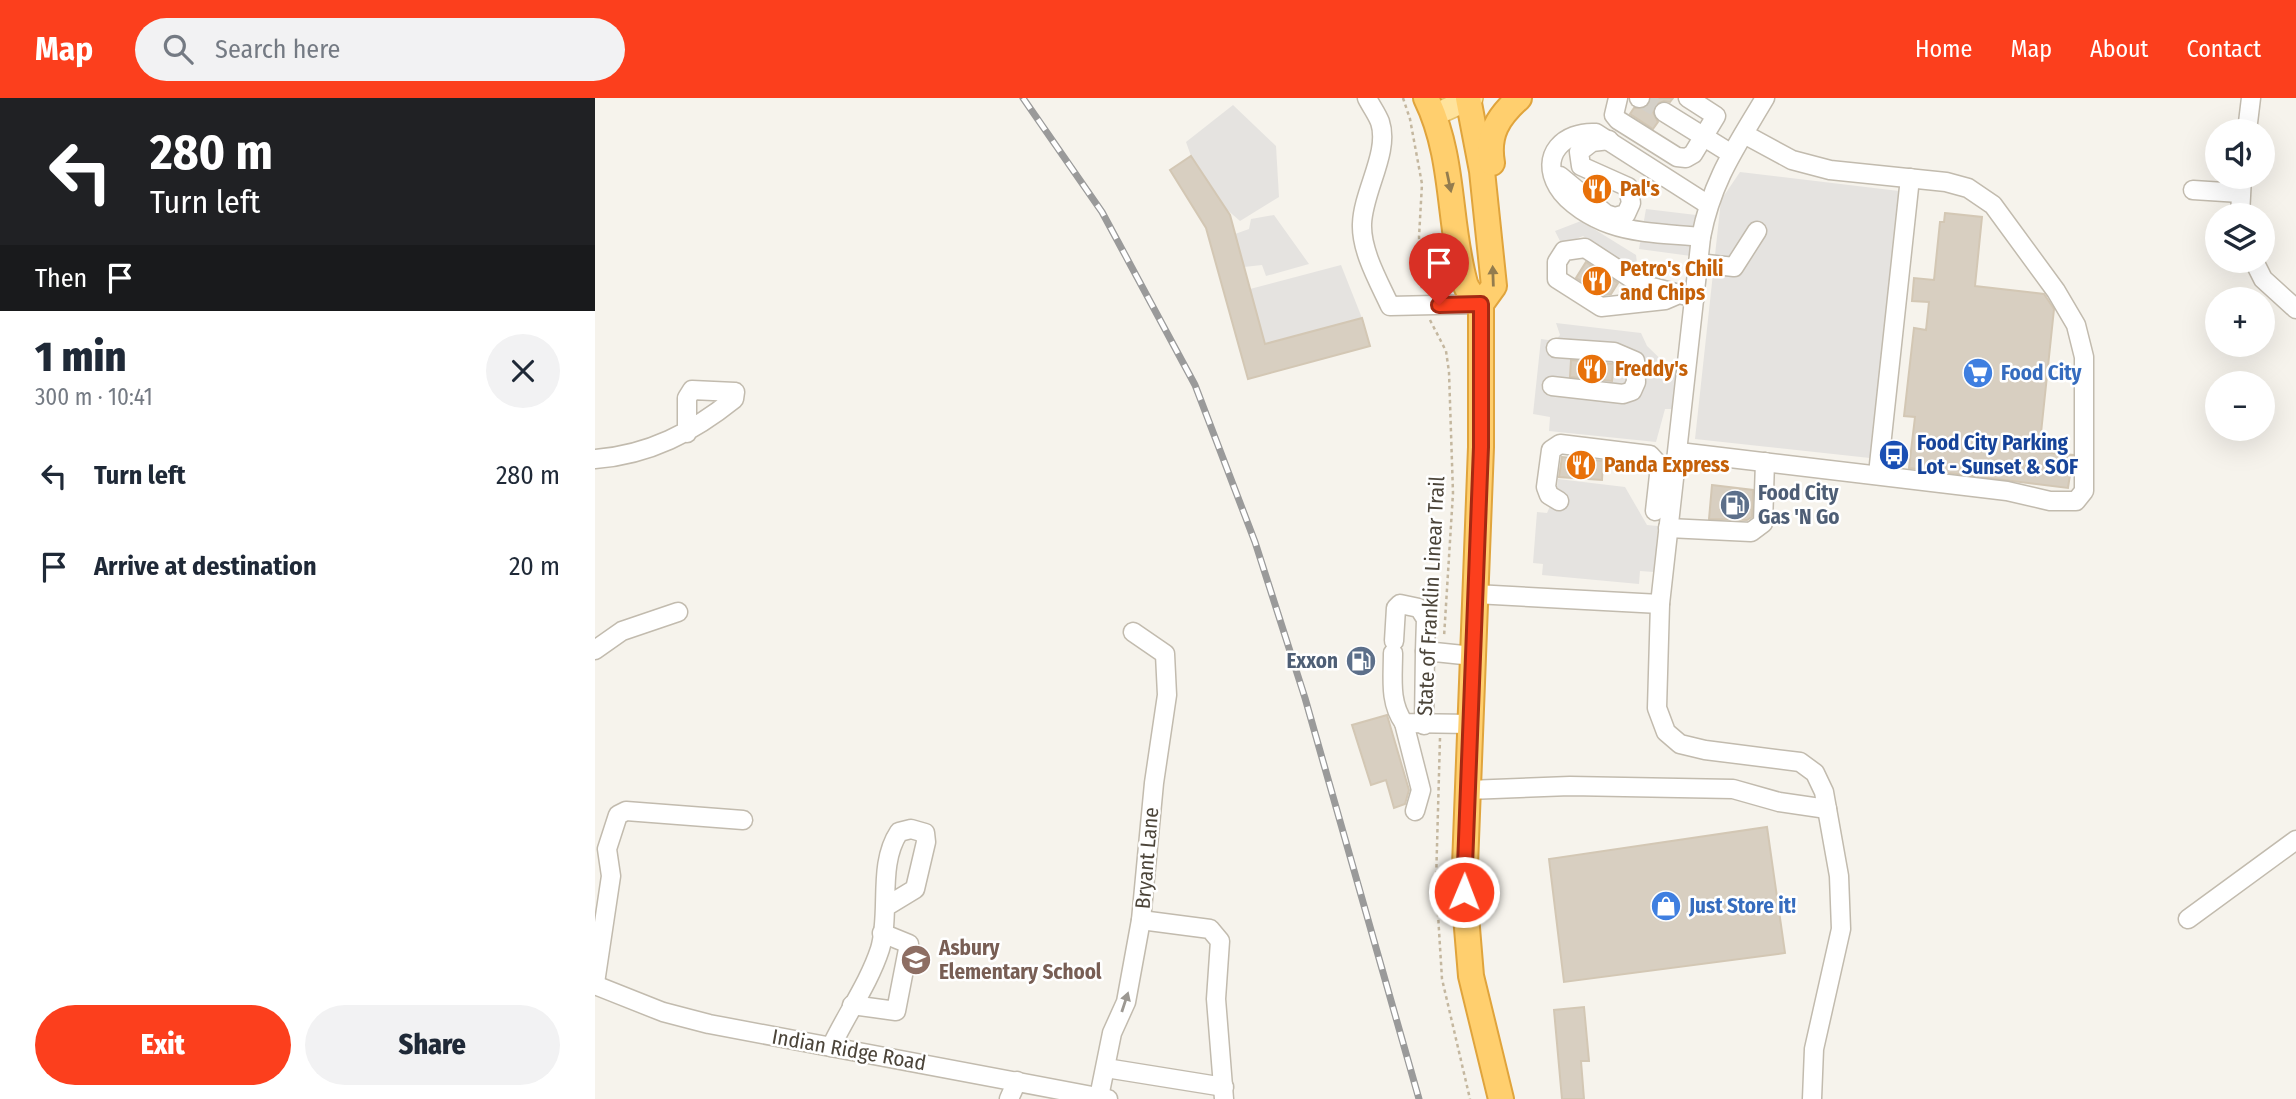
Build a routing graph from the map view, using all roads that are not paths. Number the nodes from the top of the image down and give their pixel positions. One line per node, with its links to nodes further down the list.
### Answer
1 (1367, 98): 26 (street)
2 (1519, 98): 22 (highway)
3 (1618, 98): 12 (street)
4 (1688, 98): 12 (street)
5 (1765, 98): 11 (street)
6 (2251, 98): 10 (street)
7 (1469, 99): 8 (main road); 22 (highway)
8 (1430, 107): 26 (highway, one-way to 26)
9 (1664, 112): 12 (street)
10 (2248, 119)
11 (1744, 134): 14 (street); 16 (street)
12 (1705, 137): 14 (street)
13 (1609, 140): 15 (street); 15 (street); 19 (street)
14 (1730, 153): 19 (street)
15 (1553, 169): 21 (street)
16 (1910, 178): 34 (street); 34 (street)
17 (2205, 189): 18 (street)
18 (2193, 190)
19 (1707, 204): 21 (street)
20 (1758, 231): 23 (street)
21 (1701, 237): 23 (street)
22 (1490, 243): 26 (highway, one-way to 22)
23 (1698, 263): 25 (street)
24 (2260, 273): 27 (street)
25 (1687, 296): 25 (street); 31 (street)
26 (1481, 304): 38 (highway)
27 (2296, 309)
28 (1556, 348): 29 (street)
29 (1552, 386)
30 (687, 433): 32 (street)
31 (1679, 452): 33 (street); 37 (street)
32 (595, 459)
33 (1765, 463): 34 (street); 37 (street)
34 (1878, 474)
35 (1559, 501): 36 (street)
36 (1655, 511)
37 (1668, 528): 39 (street)
38 (1475, 594): 39 (street); 44 (highway)
39 (1660, 604): 49 (street)
40 (678, 611): 42 (street)
41 (1133, 632): 55 (street, Bryant Lane)
42 (595, 650)
43 (1434, 653): 44 (street); 45 (street); 47 (street)
44 (1473, 656): 46 (highway)
45 (1404, 723): 47 (street); 50 (street)
46 (1471, 723): 47 (street); 48 (highway)
47 (1432, 724)
48 (1468, 790): 49 (street); 65 (highway)
49 (1827, 809): 66 (street)
50 (1415, 811)
51 (743, 820): 57 (street)
52 (2296, 841): 54 (street)
53 (887, 906): 56 (street)
54 (2188, 919)
55 (1141, 920): 60 (street, Bryant Lane, one-way to 55); 62 (street)
56 (882, 933): 58 (street); 58 (street)
57 (598, 990): 59 (street, Indian Ridge Road)
58 (852, 1005): 59 (street)
59 (831, 1047): 61 (street, Indian Ridge Road)
60 (1106, 1068): 62 (street); 63 (street, Bryant Lane)
61 (1017, 1081): 63 (street, Indian Ridge Road); 64 (street)
62 (1224, 1093)
63 (1103, 1098)
64 (1009, 1099)
65 (1501, 1099)
66 (1812, 1099)

